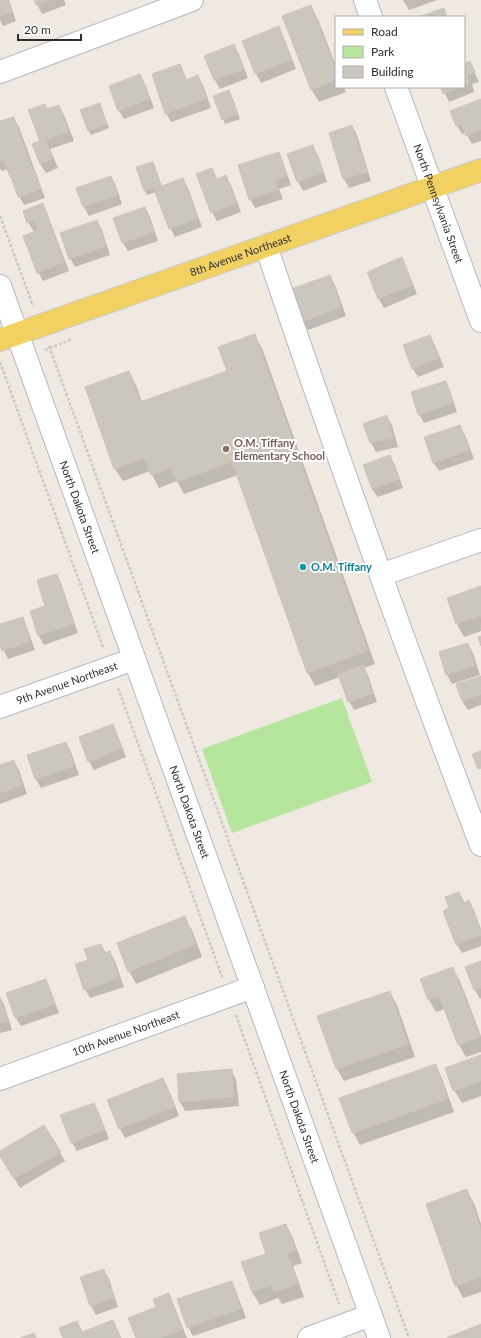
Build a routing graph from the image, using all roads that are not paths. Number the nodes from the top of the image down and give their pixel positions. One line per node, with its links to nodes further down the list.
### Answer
1 (192, 0): 4 (street)
2 (364, 0): 3 (street)
3 (371, 16)
4 (0, 72)
5 (396, 88): 7 (street, North Pennsylvania Street)
6 (481, 170): 7 (main road, 8th Avenue Northeast)
7 (432, 187): 8 (main road, 8th Avenue Northeast); 10 (street, North Pennsylvania Street)
8 (266, 246): 11 (main road, 8th Avenue Northeast); 13 (street)
9 (0, 286): 11 (street, North Dakota Street)
10 (481, 321)
11 (9, 337): 14 (street, North Dakota Street)
12 (481, 540): 13 (street)
13 (381, 575): 16 (street)
14 (134, 659): 15 (street, 9th Avenue Northeast); 17 (street, North Dakota Street)
15 (0, 707)
16 (481, 845)
17 (253, 987): 18 (street, 10th Avenue Northeast); 19 (street, North Dakota Street)
18 (0, 1079)
19 (371, 1315): 20 (street); 21 (street, North Dakota Street)
20 (309, 1338)
21 (379, 1338)

